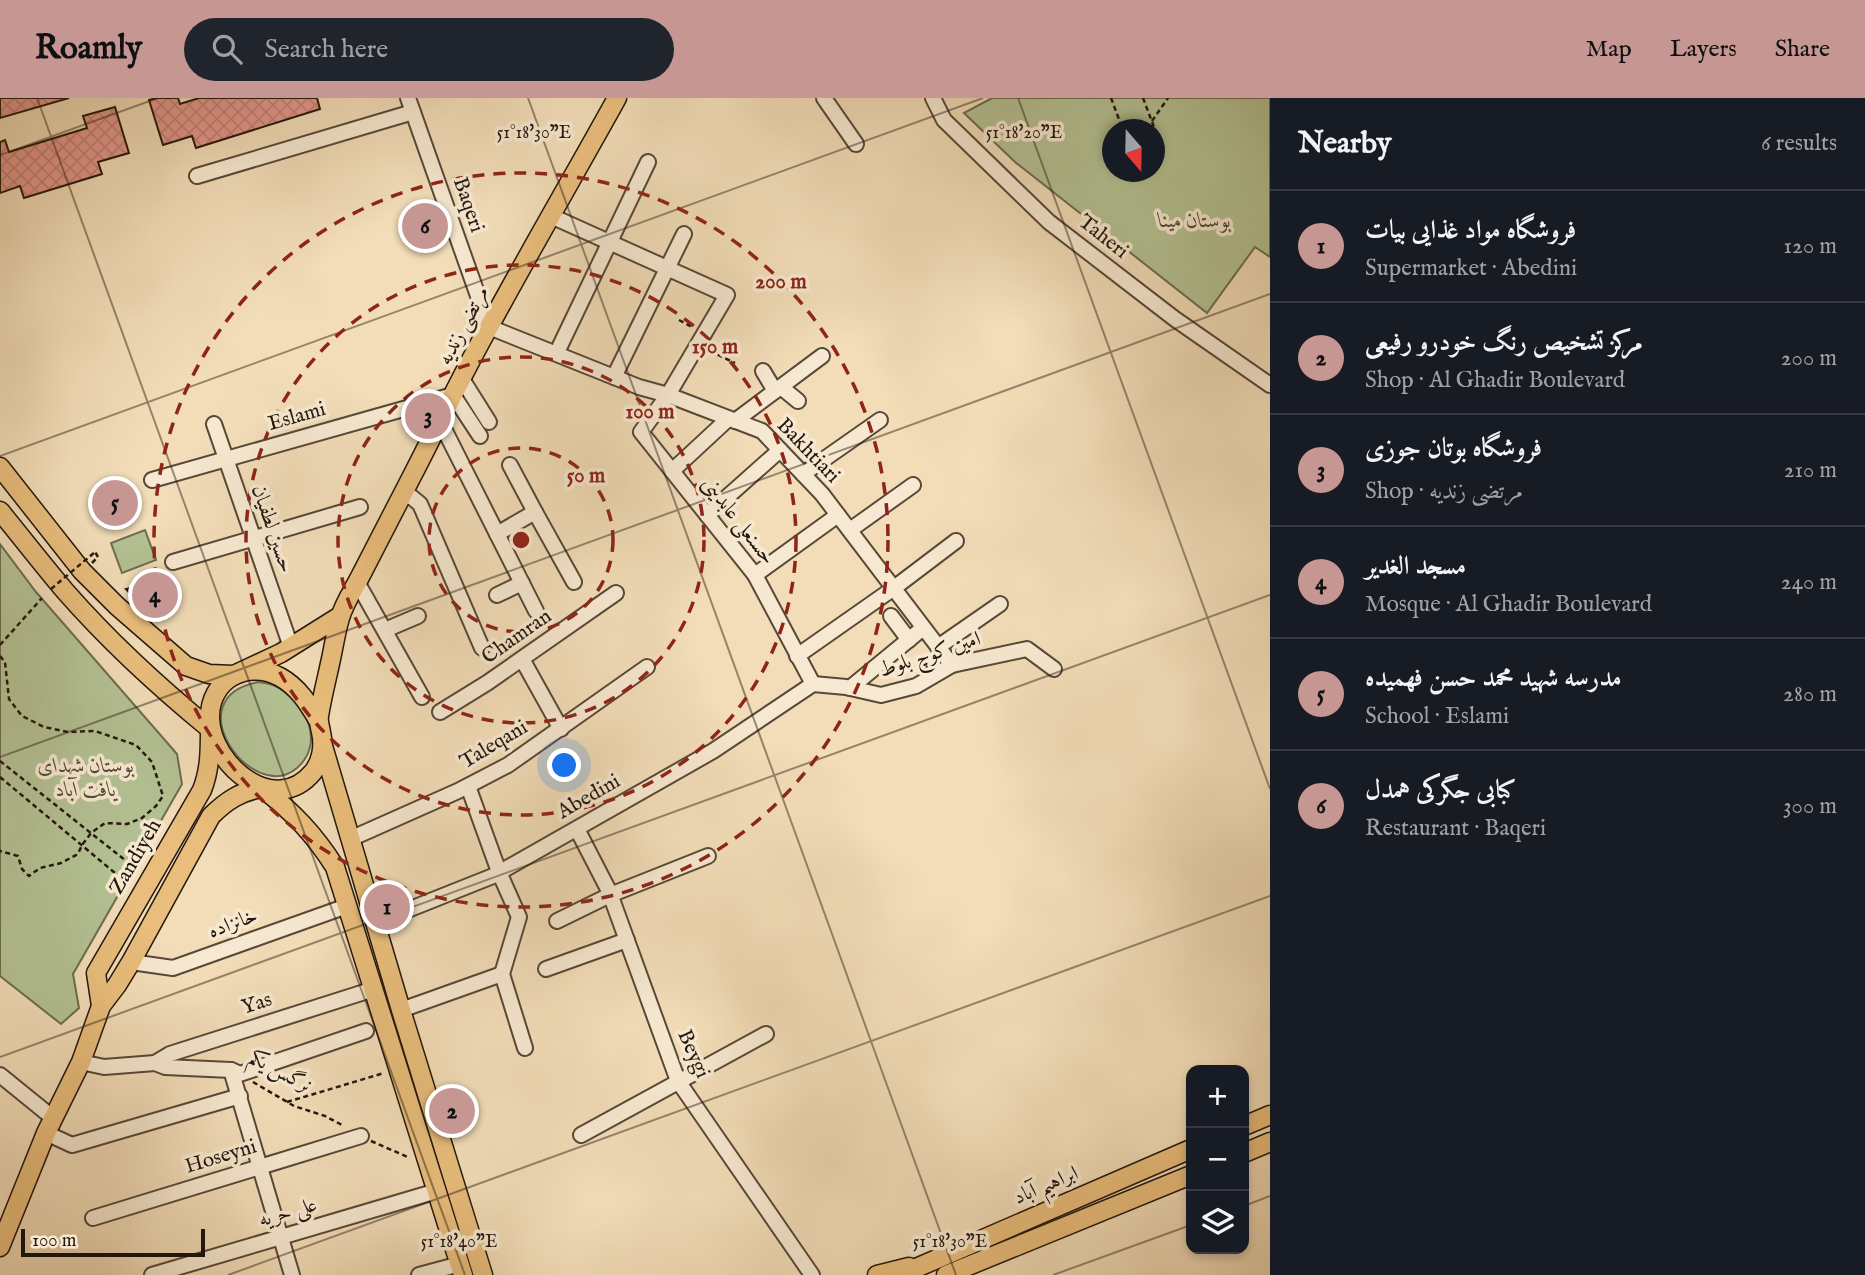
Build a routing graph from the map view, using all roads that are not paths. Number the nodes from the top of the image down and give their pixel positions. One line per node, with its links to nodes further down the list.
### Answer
1 (617, 98): 8 (main road, مرتضی زندیه)
2 (824, 98): 5 (street)
3 (933, 98): 17 (street, Taheri)
4 (411, 105): 7 (street); 12 (street, Baqeri)
5 (856, 144)
6 (648, 162): 10 (street)
7 (197, 176)
8 (551, 216): 10 (street); 12 (main road, مرتضی زندیه)
9 (684, 234): 11 (street)
10 (609, 242): 11 (street); 13 (street)
11 (667, 268): 16 (street); 20 (street)
12 (489, 327): 16 (street, Bakhtiari); 18 (main road, مرتضی زندیه)
13 (560, 346)
14 (822, 356): 19 (street)
15 (763, 371): 19 (street)
16 (614, 377): 20 (street, Bakhtiari)
17 (1270, 385)
18 (458, 387): 24 (main road, مرتضی زندیه); 25 (street); 27 (street); 29 (street, Eslami)
19 (778, 389): 21 (street); 23 (street)
20 (668, 395): 23 (street, Bakhtiari); 32 (street, حسنعلی عابدینی)
21 (798, 401)
22 (880, 419): 33 (street)
23 (731, 420): 28 (street, Bakhtiari); 32 (street)
24 (440, 421): 36 (main road, مرتضی زندیه); 43 (street)
25 (489, 422)
26 (214, 424): 29 (street, حسین لطفیان)
27 (480, 436)
28 (780, 450): 33 (street, Bakhtiari); 40 (street)
29 (226, 459): 34 (street, Eslami); 44 (street, حسین لطفیان)
30 (510, 465): 39 (street)
31 (0, 467): 62 (main road)
32 (672, 471): 40 (street, حسنعلی عابدینی)
33 (803, 474): 41 (street, Bakhtiari)
34 (152, 480)
35 (913, 485): 42 (street)
36 (404, 491): 48 (main road, مرتضی زندیه); 65 (street)
37 (360, 507): 44 (street)
38 (0, 512): 68 (main road)
39 (535, 512): 43 (street); 49 (street)
40 (707, 515): 47 (street, حسنعلی عابدینی)
41 (838, 515): 42 (street, Bakhtiari); 47 (street)
42 (850, 530): 51 (street, Bakhtiari)
43 (497, 534): 50 (street)
44 (252, 538): 46 (street); 63 (street, حسین لطفیان)
45 (956, 541): 51 (street)
46 (173, 562)
47 (755, 575): 66 (street, حسنعلی عابدینی)
48 (357, 582): 57 (main road, مرتضی زندیه); 60 (street)
49 (574, 582)
50 (522, 583): 53 (street); 55 (street)
51 (894, 588): 59 (street, Bakhtiari); 66 (street)
52 (616, 593): 67 (street, Chamran)
53 (497, 595)
54 (1000, 604): 64 (street)
55 (536, 611)
56 (418, 615): 60 (street)
57 (340, 616): 63 (main road); 77 (main road, مرتضی زندیه)
58 (891, 616): 61 (street)
59 (923, 628): 61 (street); 64 (street, Bakhtiari)
60 (384, 630): 75 (street)
61 (909, 640): 74 (street)
62 (158, 641): 68 (main road); 72 (main road)
63 (291, 647): 72 (main road)
64 (938, 647): 69 (street, Bakhtiari)
65 (482, 648)
66 (797, 656): 73 (street, حسنعلی عابدینی)
67 (522, 659): 76 (street, Chamran); 79 (street)
68 (138, 664): 78 (main road)
69 (952, 665): 71 (street, امین کوچ بلوط); 74 (street, امین کوچ بلوط)
70 (647, 667): 79 (street, Taleqani)
71 (1054, 669)
72 (234, 675): 77 (main road); 78 (main road)
73 (813, 684): 74 (street, امین کوچ بلوط); 83 (street, Abedini)
74 (850, 688)
75 (422, 698)
76 (440, 712)
77 (318, 720): 80 (main road)
78 (210, 729): 82 (main road); 96 (main road, Zandiyeh)
79 (561, 729): 81 (street, Taleqani)
80 (323, 744): 82 (main road); 84 (main road)
81 (468, 786): 84 (street, Taleqani); 86 (street)
82 (262, 788): 88 (main road); 92 (main road, Zandiyeh)
83 (577, 829): 86 (street, Abedini); 87 (street, Beygi)
84 (350, 839): 90 (main road)
85 (708, 856): 87 (street)
86 (499, 872): 90 (street, Abedini); 94 (street)
87 (610, 895): 89 (street); 91 (street, Beygi)
88 (347, 906): 92 (street, خانزاده); 95 (main road)
89 (557, 921)
90 (374, 923): 97 (main road)
91 (627, 940): 93 (street); 105 (street, Beygi)
92 (131, 962): 96 (main road, Zandiyeh)
93 (546, 968)
94 (502, 974): 97 (street); 100 (street)
95 (373, 989): 102 (street, Yas); 117 (main road)
96 (101, 1006): 101 (main road, Zandiyeh)
97 (401, 1010): 127 (main road)
98 (366, 1031): 103 (street)
99 (766, 1034): 105 (street)
100 (525, 1048)
101 (81, 1062): 102 (street, نرگس یکم); 109 (main road, Zandiyeh)
102 (155, 1063): 103 (street, نرگس یکم)
103 (236, 1072): 106 (street)
104 (0, 1074): 109 (street)
105 (678, 1081): 110 (street); 128 (street, Beygi)
106 (240, 1096): 109 (street); 115 (street)
107 (1270, 1115): 108 (main road)
108 (1249, 1124)
109 (50, 1126): 120 (main road, Zandiyeh)
110 (581, 1135)
111 (361, 1136): 115 (street, Hoseyni)
112 (1270, 1142): 114 (main road)
113 (1186, 1151): 122 (main road, ابراهیم آباد)
114 (1249, 1151)
115 (261, 1167): 118 (street, Hoseyni); 119 (street)
116 (1186, 1177): 121 (main road, ابراهیم آباد)
117 (437, 1191): 119 (street, علی حریه); 123 (main road)
118 (93, 1218)
119 (281, 1237): 124 (street, علی حریه); 125 (street)
120 (1, 1240)
121 (983, 1259): 131 (main road, ابراهیم آباد); 132 (street)
122 (919, 1265): 129 (main road, ابراهیم آباد); 130 (main road, ابراهیم آباد)
123 (461, 1270): 126 (street)
124 (152, 1275)
125 (292, 1275)
126 (419, 1275)
127 (483, 1275)
128 (812, 1275)
129 (877, 1275)
130 (900, 1275)
131 (946, 1275)
132 (965, 1275)

